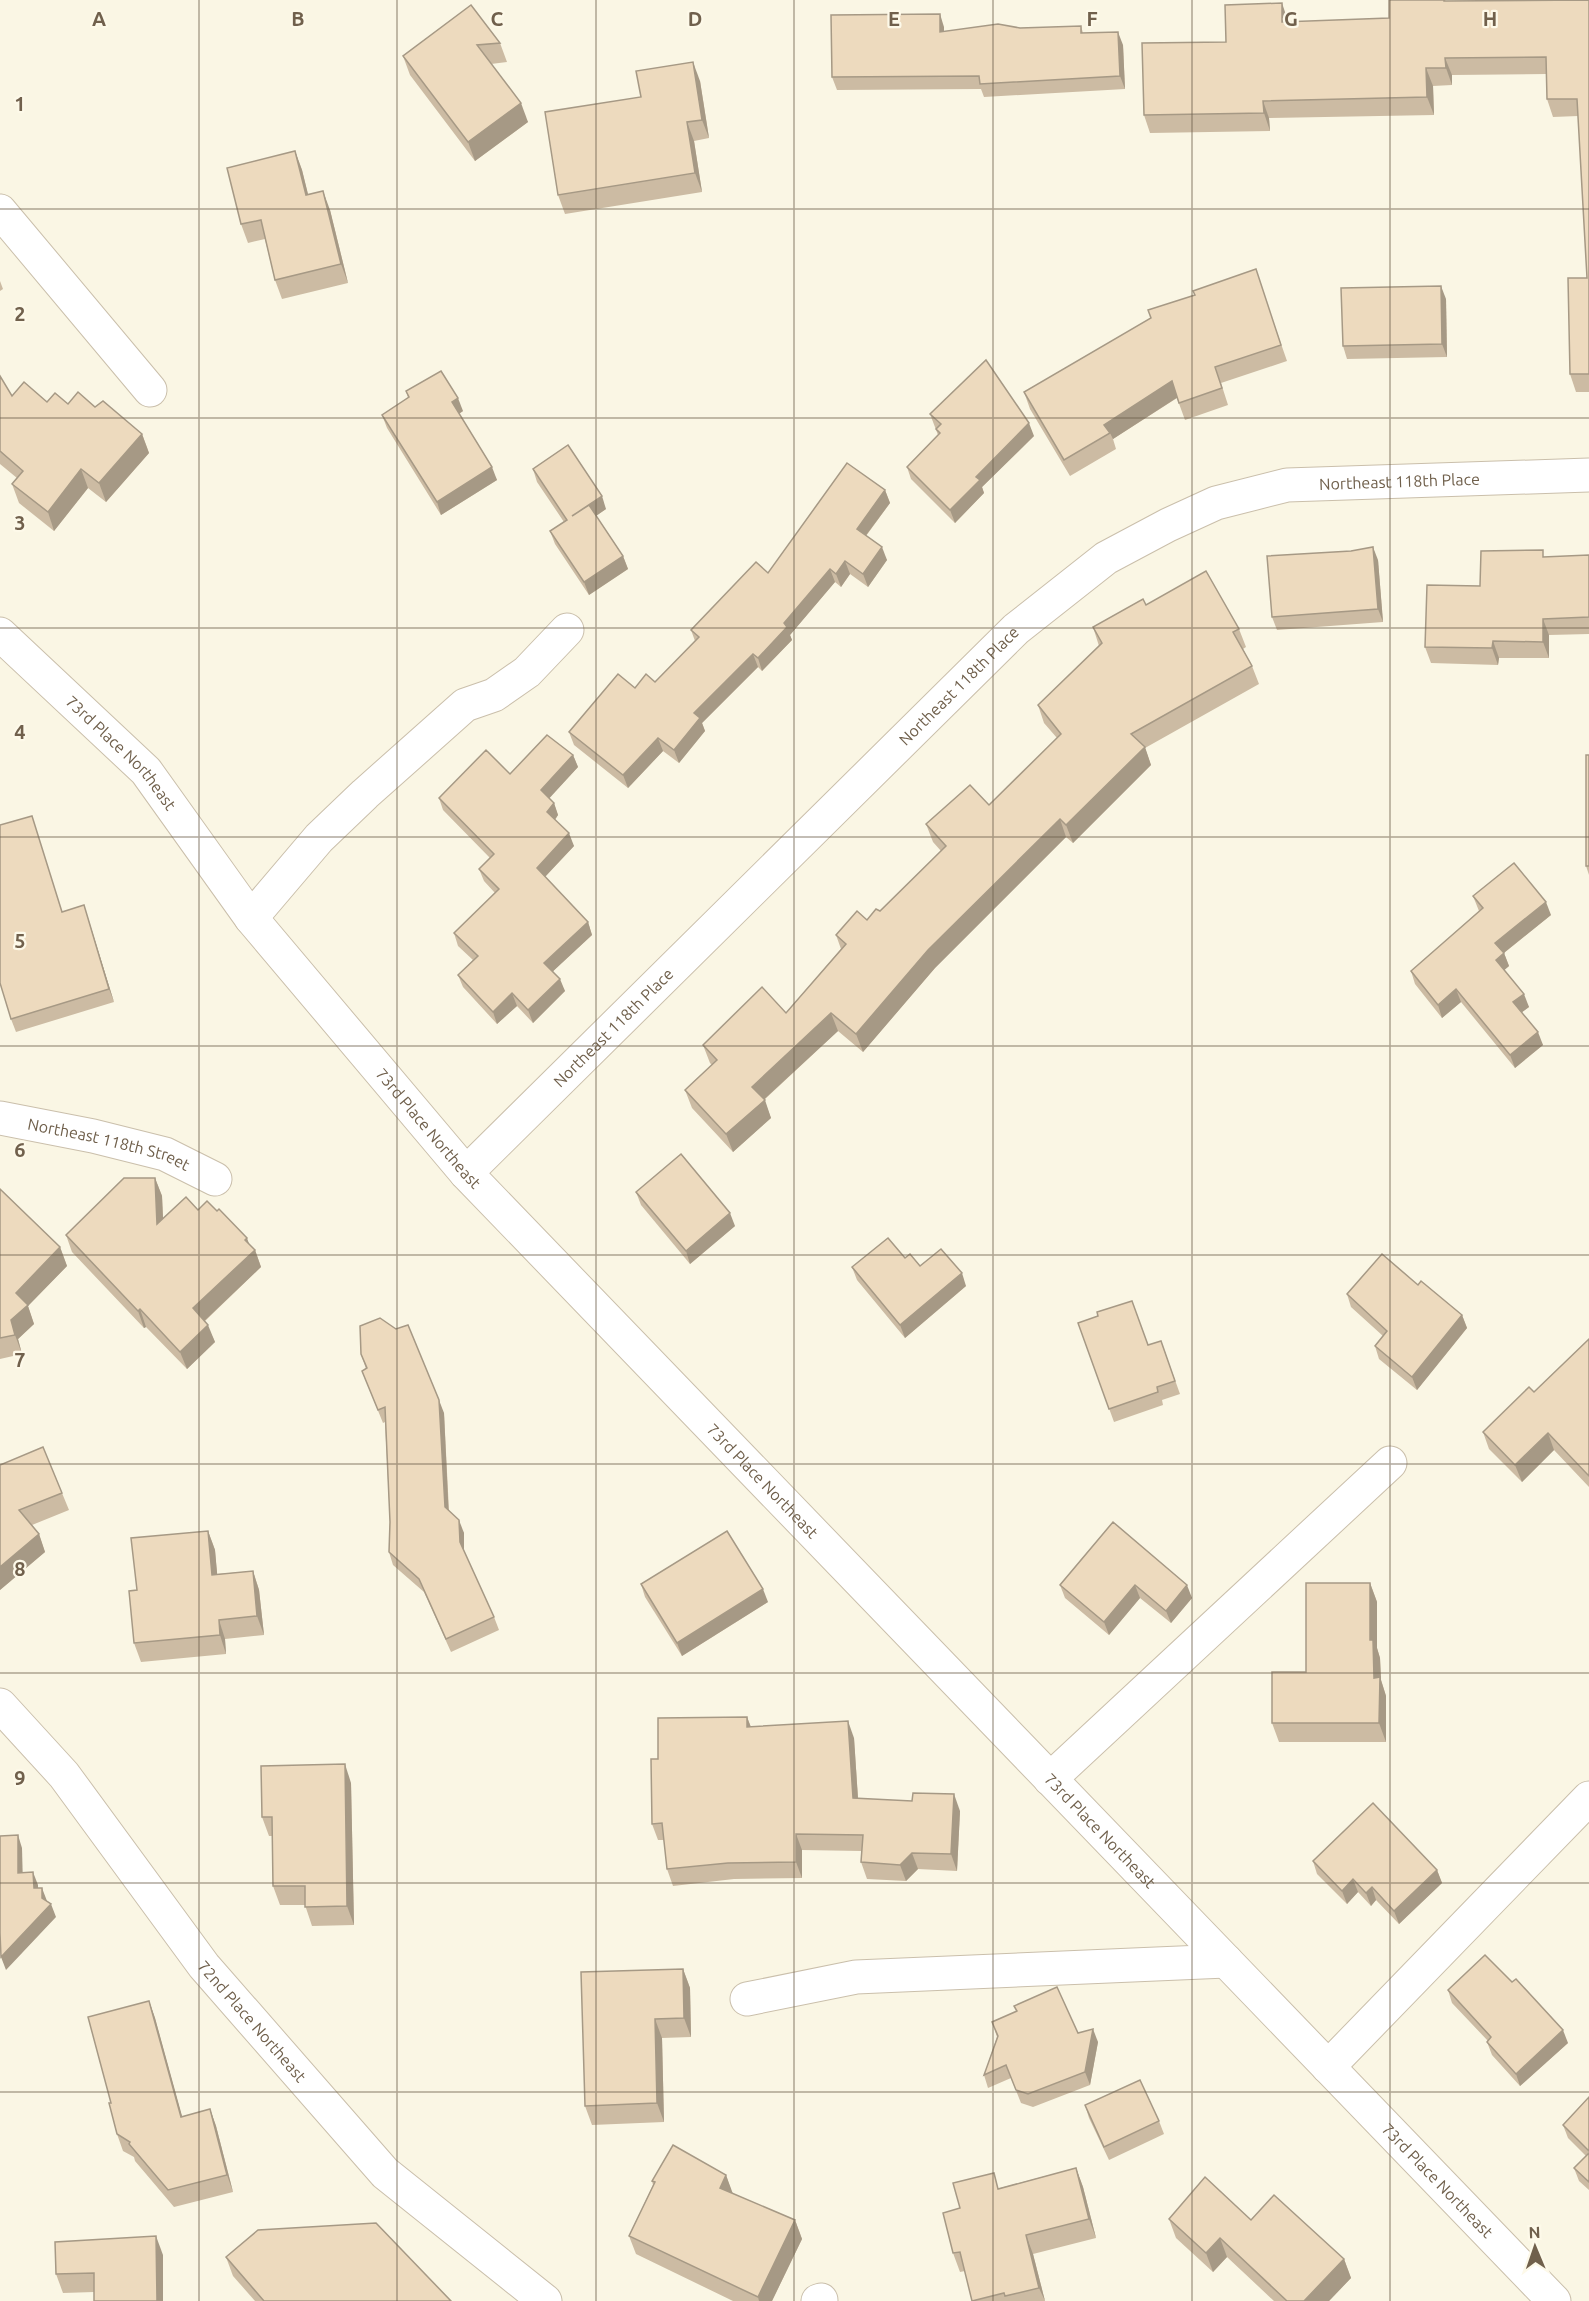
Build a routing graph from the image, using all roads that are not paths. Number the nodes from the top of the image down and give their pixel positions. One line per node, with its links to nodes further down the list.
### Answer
1 (0, 211): 2 (street)
2 (150, 390)
3 (1589, 476): 8 (street, Northeast 118th Place)
4 (567, 630): 6 (street)
5 (0, 634): 6 (street, 73rd Place Northeast)
6 (251, 918): 8 (street, 73rd Place Northeast)
7 (0, 1118): 9 (street, Northeast 118th Street)
8 (466, 1173): 12 (street, 73rd Place Northeast)
9 (215, 1179)
10 (1390, 1463): 12 (street)
11 (0, 1705): 17 (street, 72nd Place Northeast)
12 (1050, 1779): 14 (street, 73rd Place Northeast)
13 (1589, 1798): 16 (street)
14 (1226, 1961): 15 (street); 16 (street, 73rd Place Northeast)
15 (747, 1999)
16 (1328, 2067): 18 (street, 73rd Place Northeast)
17 (544, 2301)
18 (1554, 2301)

